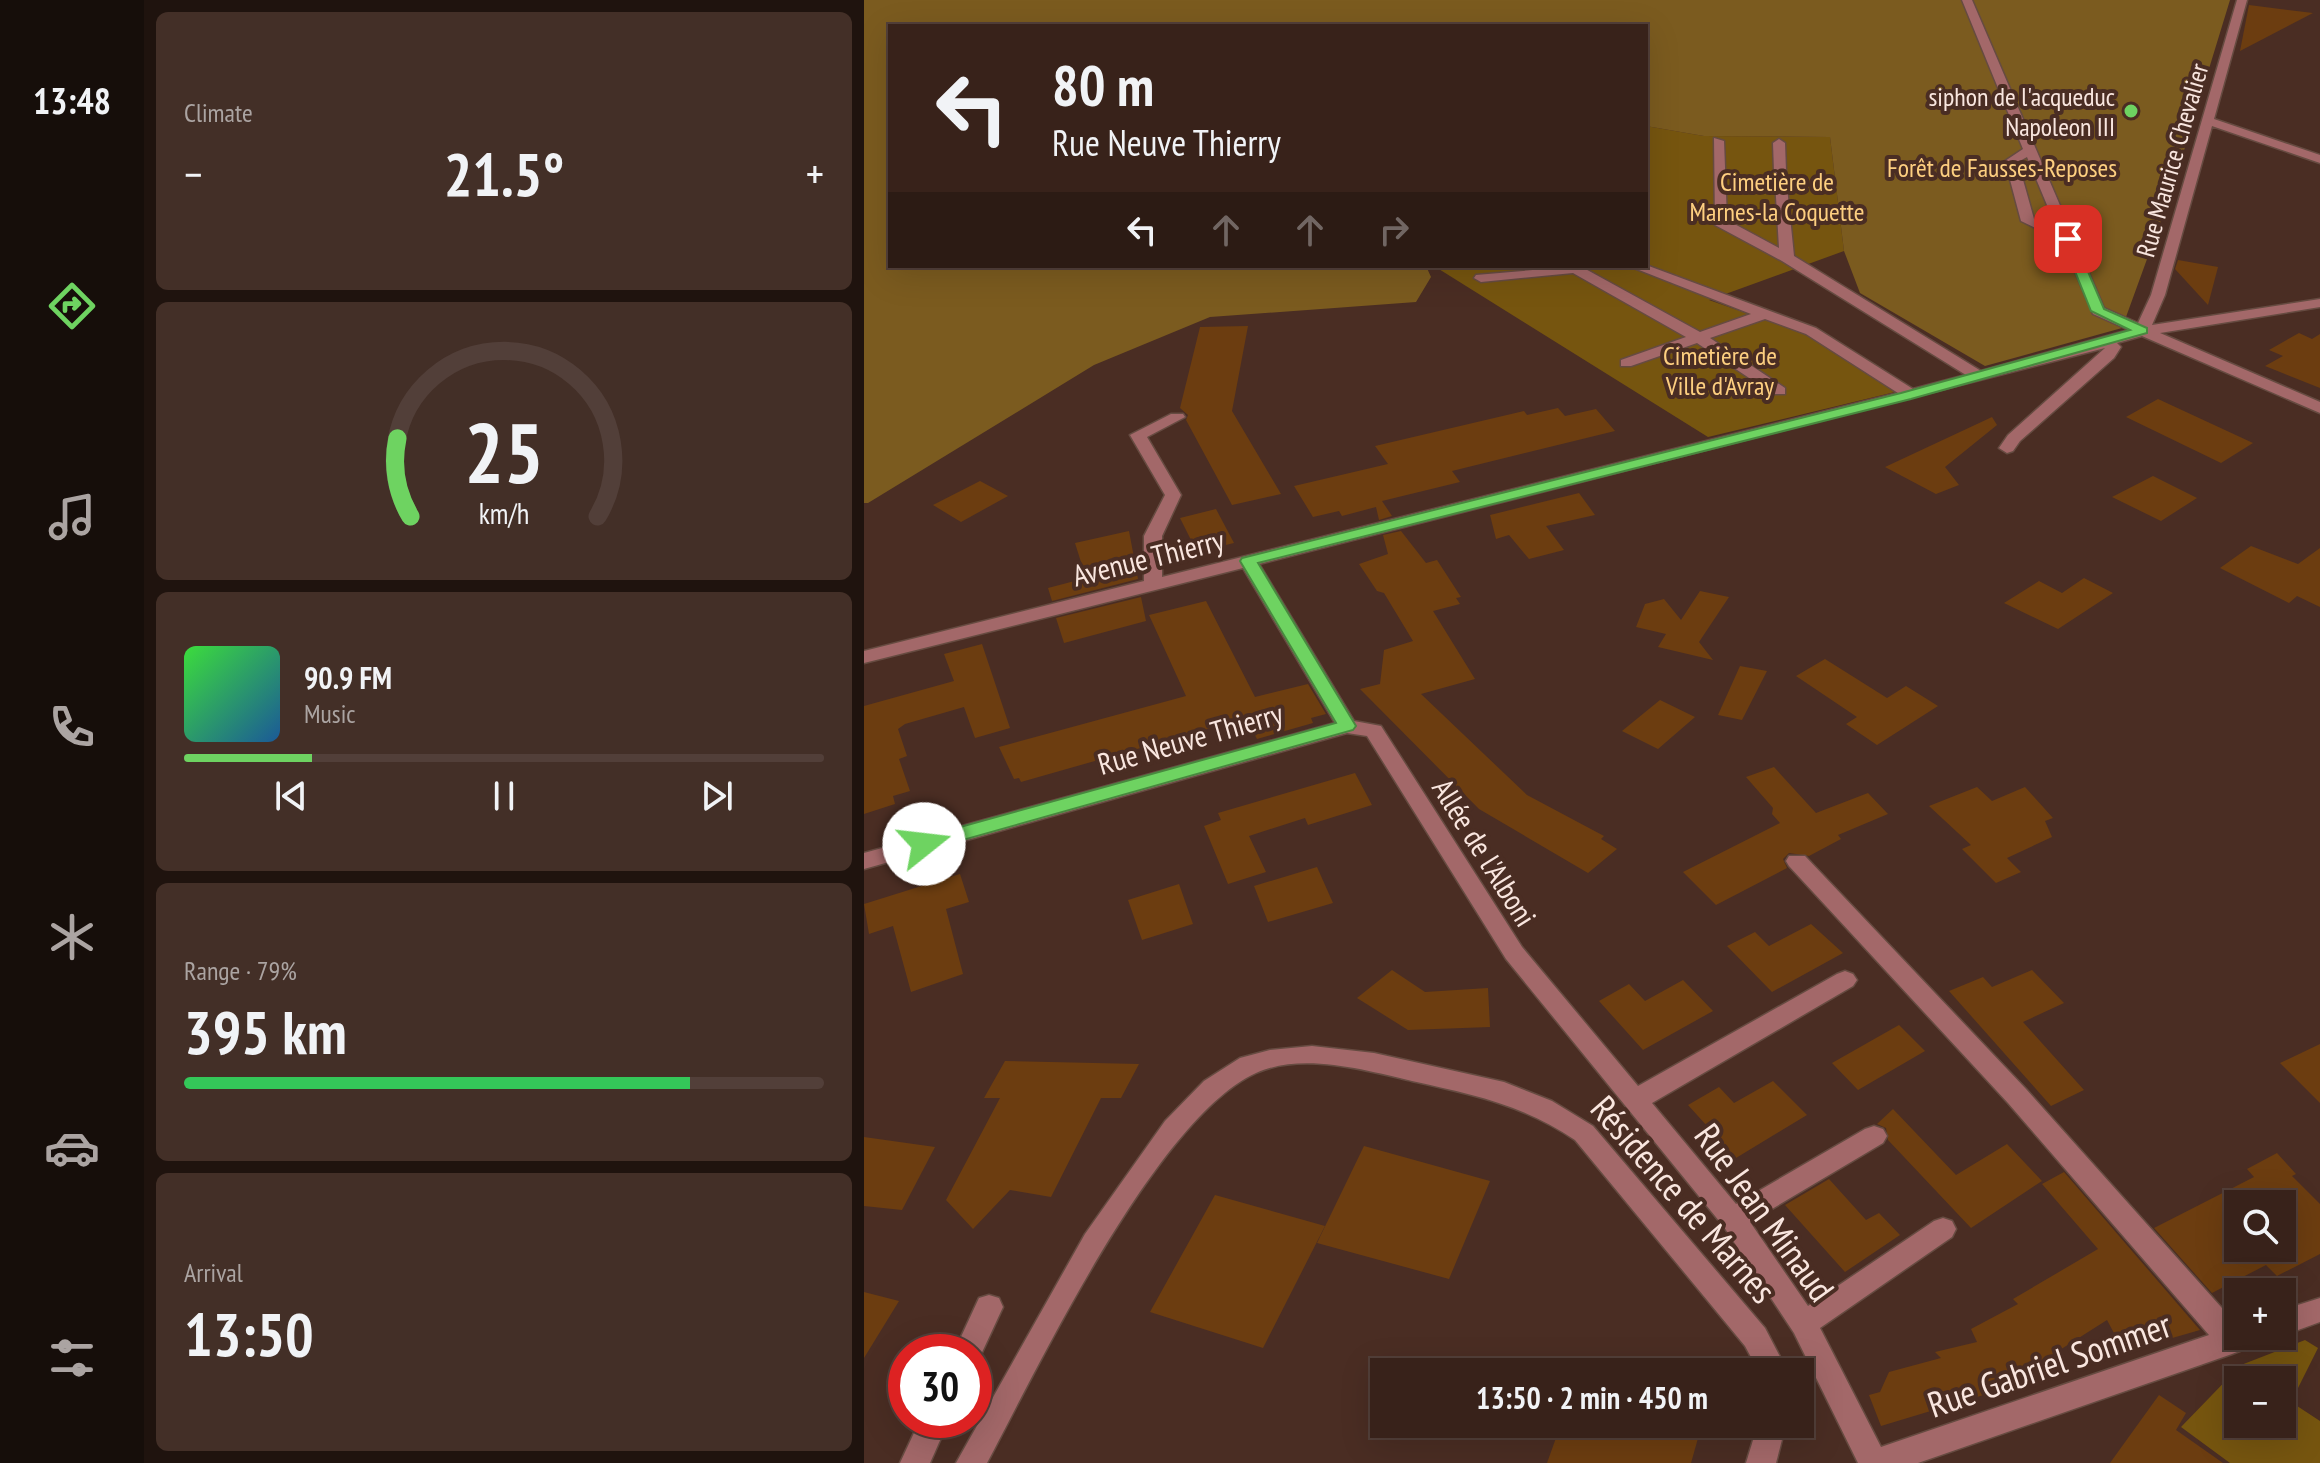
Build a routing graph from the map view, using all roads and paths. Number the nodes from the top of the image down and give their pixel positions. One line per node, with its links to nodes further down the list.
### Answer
1 (1967, 0): 6 (street)
2 (2242, 0): 3 (street, Rue Maurice Chevalier)
3 (2208, 121): 7 (street); 14 (street, Rue Maurice Chevalier)
4 (1718, 141): 9 (street)
5 (1779, 143): 9 (street)
6 (2030, 150): 8 (street); 8 (street)
7 (2320, 159)
8 (2068, 239): 14 (street)
9 (1792, 263): 18 (street)
10 (1641, 268): 13 (street)
11 (1477, 278): 15 (street)
12 (2320, 303): 14 (street, Avenue Thierry)
13 (1764, 314): 15 (street); 20 (street)
14 (2142, 331): 16 (street, Avenue Thierry); 21 (street)
15 (1700, 338): 17 (street); 19 (street)
16 (2105, 341): 18 (street, Avenue Thierry); 23 (street)
17 (1622, 364)
18 (1981, 377): 20 (street, Avenue Thierry)
19 (1800, 393)
20 (1911, 395): 24 (street, Avenue Thierry)
21 (2320, 408)
22 (1177, 417): 25 (street)
23 (2007, 448)
24 (1248, 561): 25 (street, Avenue Thierry); 27 (street, Rue Neuve Thierry)
25 (1153, 585): 26 (street, Avenue Thierry)
26 (864, 657)
27 (1347, 726): 28 (street, Rue Neuve Thierry); 31 (street, Allée de l'Alboni)
28 (864, 861)
29 (1797, 861): 39 (street)
30 (1845, 980): 32 (street)
31 (1571, 1021): 32 (street, Rue Jean Minaud)
32 (1636, 1100): 34 (street, Rue Jean Minaud)
33 (1874, 1136): 34 (street)
34 (1733, 1219): 40 (street, Rue Jean Minaud)
35 (1943, 1229): 40 (street)
36 (989, 1307): 41 (street)
37 (2320, 1310): 38 (street)
38 (2296, 1318)
39 (2224, 1322)
40 (1804, 1324): 49 (street, Rue Jean Minaud)
41 (976, 1334)
42 (2224, 1343): 49 (street, Rue Gabriel Sommer)
43 (1766, 1358): 47 (street, Résidence de Marnes)
44 (927, 1438): 46 (street)
45 (1768, 1438): 48 (street)
46 (915, 1463)
47 (971, 1463)
48 (1761, 1463)
49 (1875, 1463)

